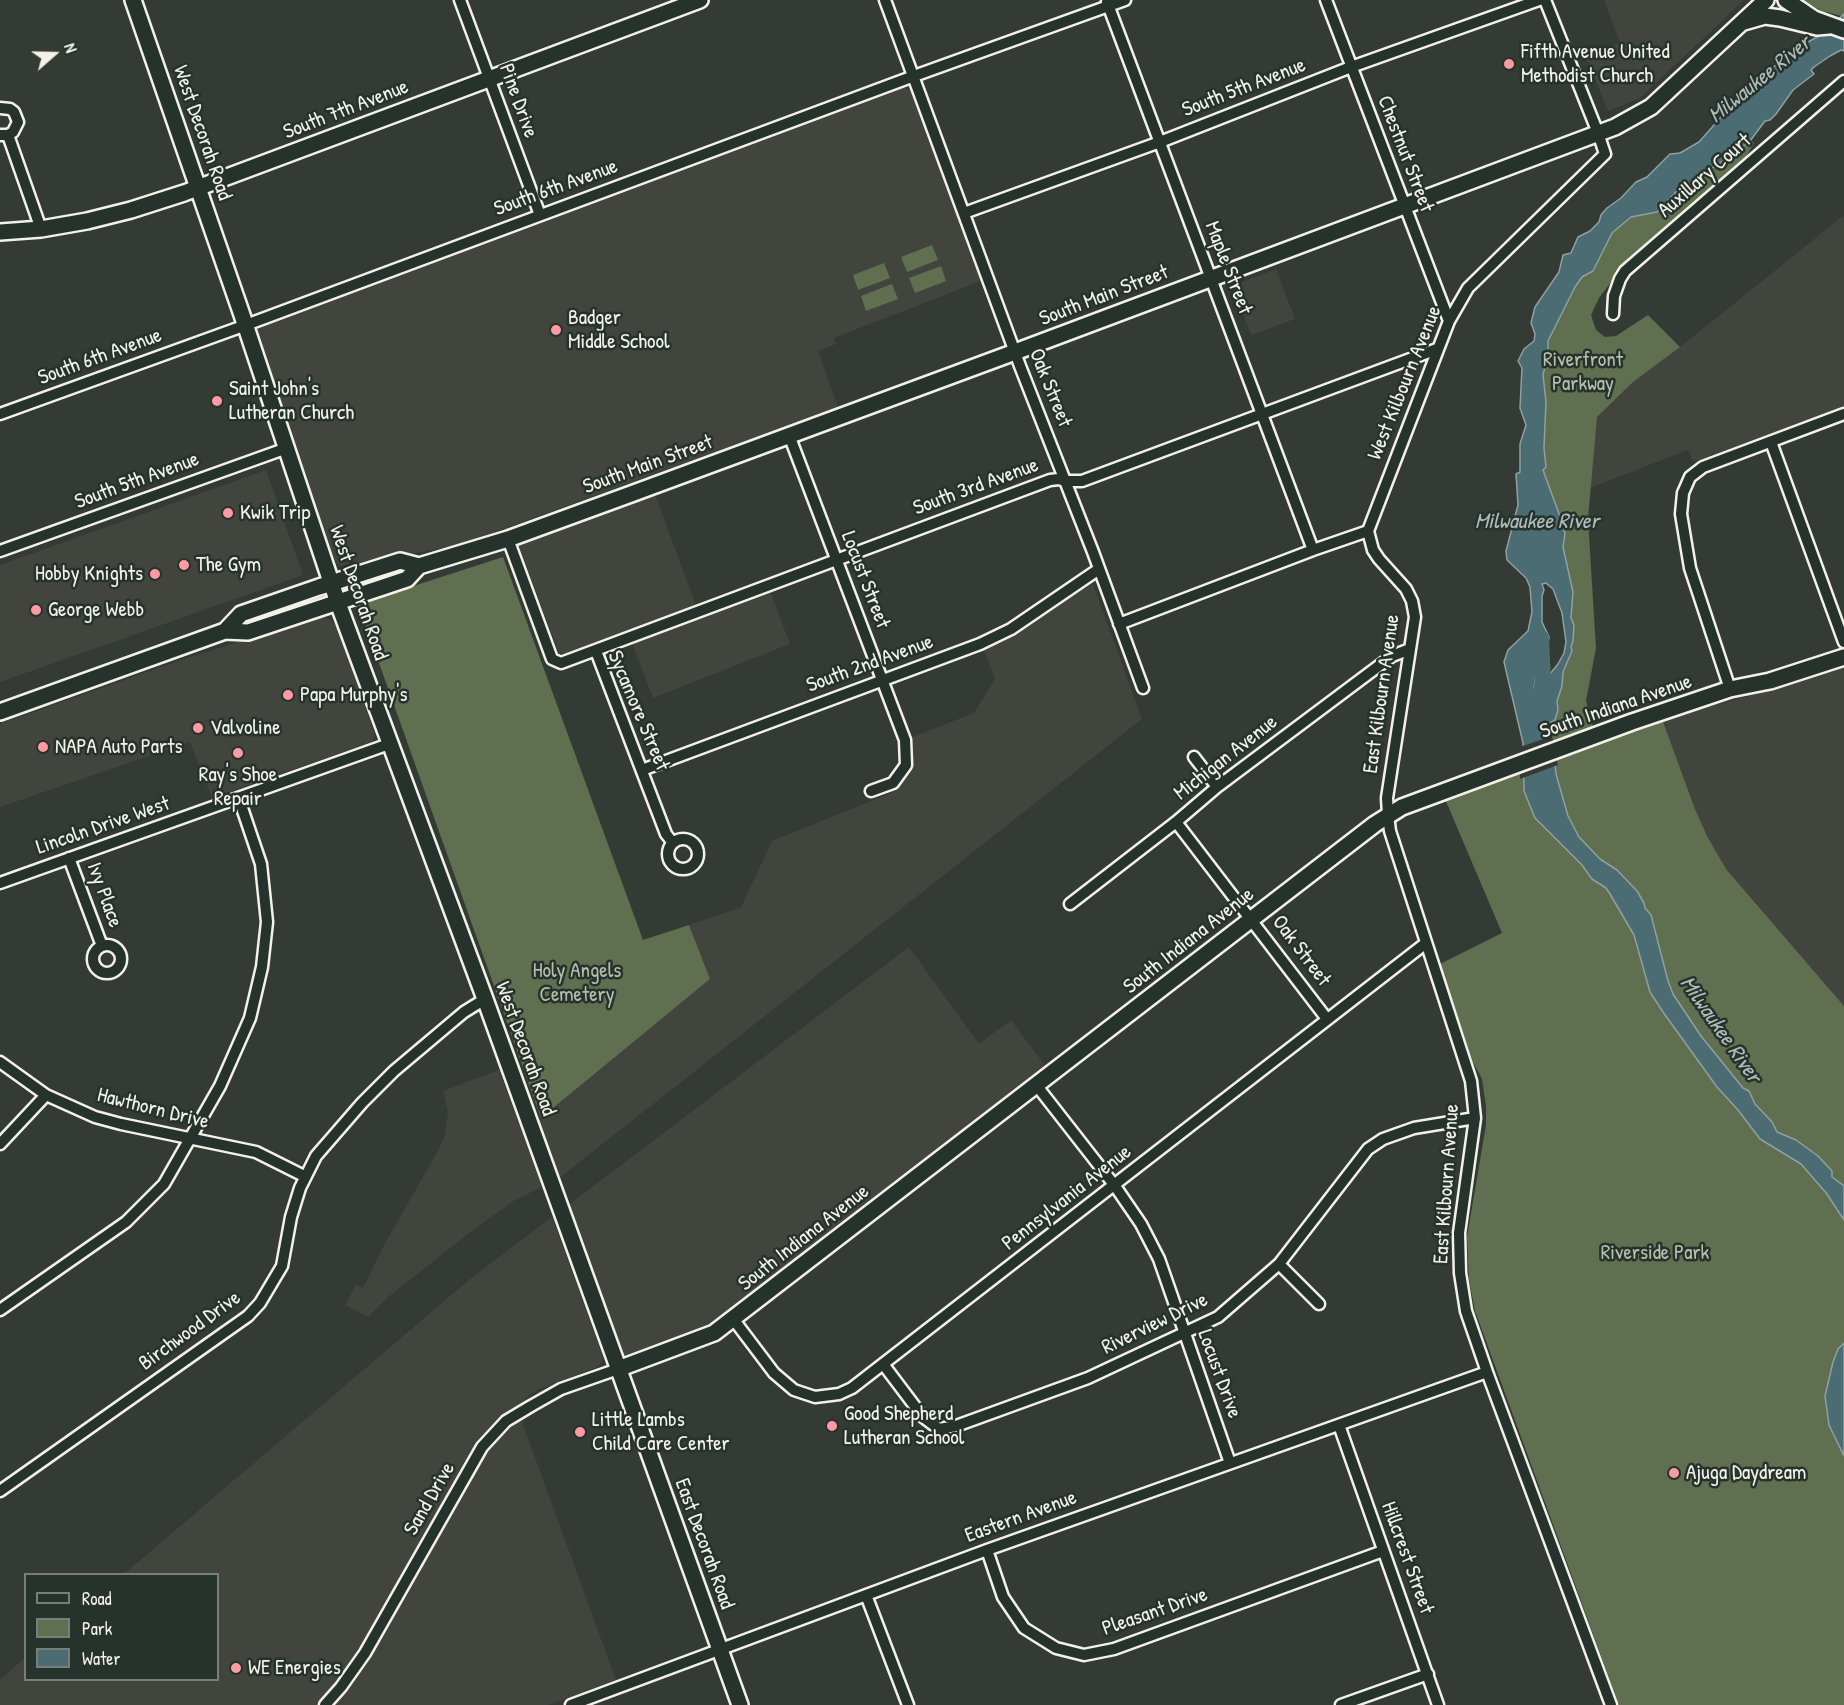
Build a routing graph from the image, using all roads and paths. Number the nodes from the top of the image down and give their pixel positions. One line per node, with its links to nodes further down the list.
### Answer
1 (133, 0): 22 (street, West Decorah Road)
2 (460, 0): 16 (street, Pine Drive)
3 (700, 0): 16 (street, South 7th Avenue)
4 (885, 0): 15 (street, Oak Street)
5 (1125, 0): 10 (street, South 6th Avenue)
6 (1326, 0): 14 (street, Chestnut Street)
7 (1539, 0): 14 (street, South 5th Avenue)
8 (1545, 0): 19 (street)
9 (1786, 0): 13 (street)
10 (1108, 3): 15 (street, South 6th Avenue); 21 (street, Maple Street)
11 (1759, 3): 12 (street, South Main Street)
12 (1741, 22): 13 (street); 19 (street, South Main Street)
13 (1836, 28)
14 (1351, 67): 21 (street, South 5th Avenue); 23 (street, Chestnut Street)
15 (914, 76): 24 (street, Oak Street); 25 (street, South 6th Avenue)
16 (489, 79): 22 (street, South 7th Avenue); 25 (street, Pine Drive)
17 (1844, 81): 29 (street, Auxillary Court)
18 (0, 108): 20 (street)
19 (1598, 133): 23 (street, South Main Street); 30 (street, West Kilbourn Avenue)
20 (4, 135): 26 (street)
21 (1160, 142): 24 (street, South 5th Avenue); 28 (street, Maple Street)
22 (198, 187): 26 (street, South 7th Avenue); 31 (street, West Decorah Road)
23 (1404, 205): 28 (street, South Main Street); 30 (street, Chestnut Street)
24 (964, 213): 33 (street, Oak Street)
25 (540, 215): 31 (street, South 6th Avenue)
26 (41, 229): 27 (street, South 7th Avenue)
27 (0, 232)
28 (1210, 278): 33 (street, South Main Street); 36 (street, Maple Street)
29 (1613, 314)
30 (1449, 321): 32 (street, West Kilbourn Avenue)
31 (246, 325): 34 (street, South 6th Avenue); 39 (street, West Decorah Road)
32 (1437, 349): 36 (street, South 3rd Avenue); 41 (street, West Kilbourn Avenue)
33 (1015, 352): 37 (street, South Main Street); 40 (street, Oak Street)
34 (0, 414)
35 (1844, 414): 38 (street)
36 (1263, 415): 40 (street, South 3rd Avenue); 43 (street, Maple Street)
37 (789, 435): 42 (street, South Main Street); 45 (street, Locust Street)
38 (1771, 442): 52 (street); 58 (street)
39 (286, 448): 44 (street, South 5th Avenue); 48 (street, West Decorah Road)
40 (1065, 482): 45 (street, South 3rd Avenue); 47 (street, Oak Street)
41 (1368, 531): 43 (street); 53 (street, East Kilbourn Avenue)
42 (507, 539): 46 (street, South Main Street); 54 (street, Sycamore Street)
43 (1312, 550): 50 (street)
44 (0, 551)
45 (836, 560): 54 (street, South 3rd Avenue); 56 (street, Locust Street)
46 (419, 566): 48 (street, South Main Street); 49 (street, South Main Street)
47 (1100, 569): 50 (street, Oak Street); 56 (street, South 2nd Avenue)
48 (331, 583): 49 (street, West Decorah Road); 51 (street, South Main Street)
49 (338, 603): 51 (street, South Main Street); 60 (street, West Decorah Road)
50 (1119, 624): 57 (street, Oak Street)
51 (225, 631): 59 (street, South Main Street)
52 (1844, 642)
53 (1410, 649): 63 (street, Michigan Avenue); 66 (street, East Kilbourn Avenue)
54 (596, 651): 62 (street, Sycamore Street)
55 (1844, 657): 58 (street, South Indiana Avenue)
56 (882, 680): 62 (street, South 2nd Avenue); 64 (street, Locust Street)
57 (1143, 688)
58 (1730, 689): 66 (street, South Indiana Avenue)
59 (0, 712)
60 (389, 744): 65 (street, Lincoln Drive West); 75 (street, West Decorah Road)
61 (1194, 757): 63 (street)
62 (642, 771): 68 (street, Sycamore Street)
63 (1217, 787): 67 (street, Michigan Avenue)
64 (871, 791)
65 (239, 799): 69 (street, Lincoln Drive West); 81 (street)
66 (1388, 815): 72 (street, South Indiana Avenue); 73 (street, East Kilbourn Avenue)
67 (1176, 822): 71 (street, Michigan Avenue); 72 (street, Oak Street)
68 (673, 843)
69 (69, 858): 70 (street, Lincoln Drive West); 74 (street, Ivy Place)
70 (0, 883)
71 (1070, 904)
72 (1252, 919): 76 (street, Oak Street); 78 (street, South Indiana Avenue)
73 (1426, 943): 76 (street, Pennsylvania Avenue); 80 (street, East Kilbourn Avenue)
74 (102, 946)
75 (485, 999): 83 (street, Birchwood Drive); 85 (street, West Decorah Road)
76 (1327, 1019): 84 (street, Pennsylvania Avenue)
77 (0, 1062): 79 (street, Hawthorn Drive)
78 (1037, 1086): 84 (street, Locust Drive); 89 (street, South Indiana Avenue)
79 (46, 1095): 81 (street, Hawthorn Drive); 82 (street)
80 (1475, 1118): 86 (street, Riverview Drive); 93 (street, East Kilbourn Avenue)
81 (190, 1139): 83 (street, Hawthorn Drive); 88 (street)
82 (0, 1144)
83 (304, 1176): 96 (street, Birchwood Drive)
84 (1115, 1186): 90 (street, Locust Drive); 91 (street, Pennsylvania Avenue)
85 (555, 1195): 92 (street, East Decorah Road)
86 (1279, 1264): 87 (street); 90 (street, Riverview Drive)
87 (1319, 1304)
88 (0, 1310)
89 (734, 1320): 91 (street, Pennsylvania Avenue); 92 (street, South Indiana Avenue)
90 (1183, 1332): 91 (street, Riverview Drive); 95 (street, Locust Drive)
91 (883, 1364)
92 (618, 1369): 100 (street, East Decorah Road); 102 (street, Sand Drive)
93 (1487, 1372): 94 (street, Eastern Avenue); 108 (street, East Kilbourn Avenue)
94 (1339, 1425): 95 (street, Eastern Avenue); 98 (street, Hillcrest Street)
95 (1230, 1463): 97 (street, Eastern Avenue)
96 (0, 1491)
97 (987, 1550): 98 (street, Pleasant Drive); 99 (street, Eastern Avenue)
98 (1383, 1551): 101 (street, Hillcrest Street)
99 (866, 1595): 100 (street, Eastern Avenue); 105 (street)
100 (720, 1650): 103 (street, Eastern Avenue); 104 (street, East Decorah Road)
101 (1428, 1674): 106 (street); 107 (street, Hillcrest Street)
102 (325, 1705)
103 (571, 1705)
104 (740, 1705)
105 (908, 1705)
106 (1341, 1705)
107 (1438, 1705)
108 (1611, 1705)

